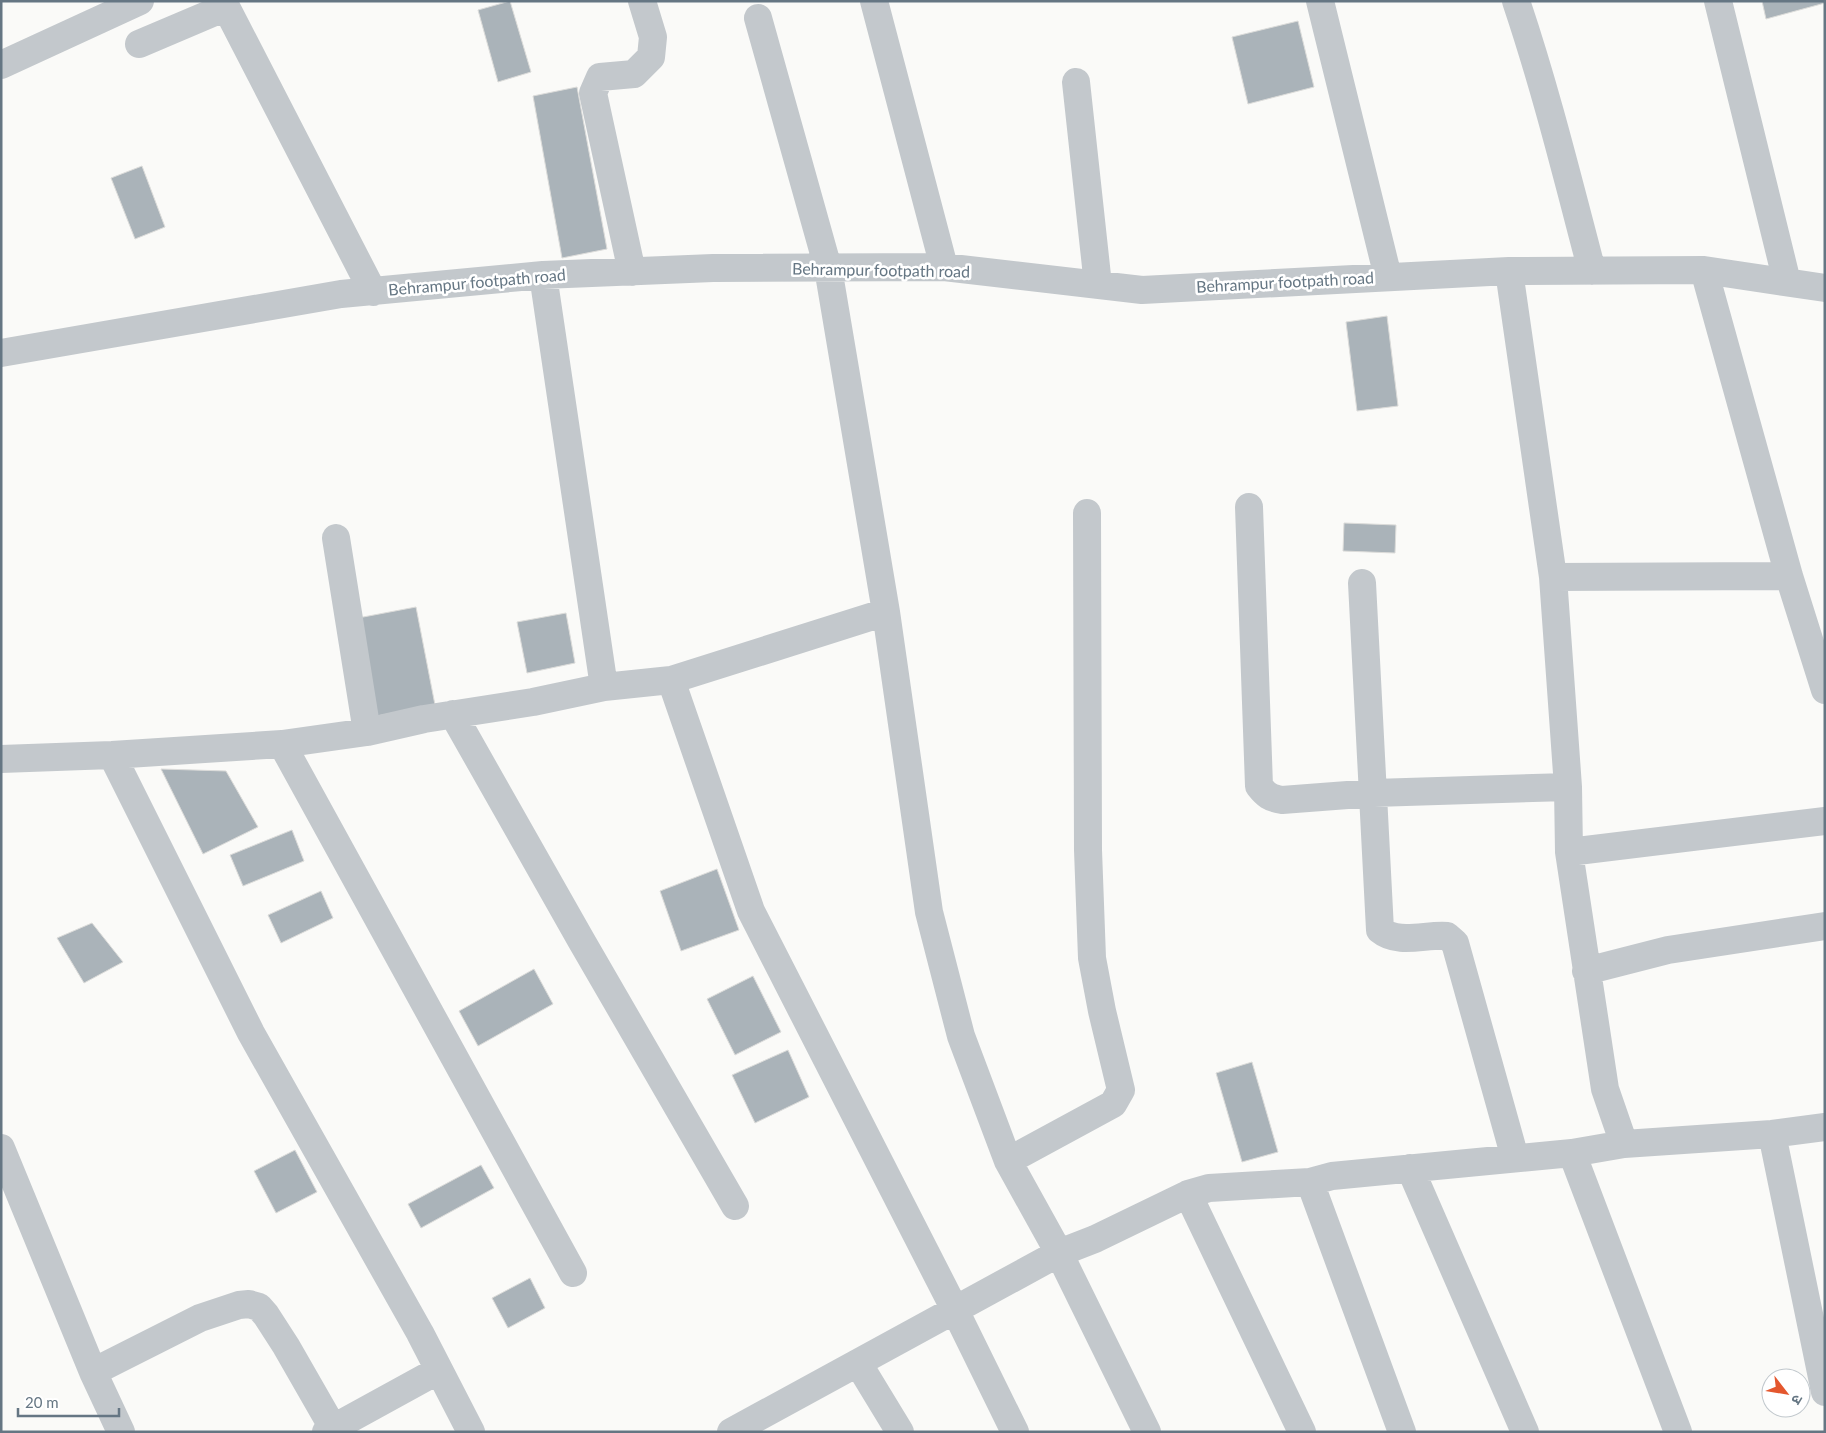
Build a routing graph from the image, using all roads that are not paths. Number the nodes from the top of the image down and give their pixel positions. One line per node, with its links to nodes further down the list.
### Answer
1 (140, 1): 10 (street)
2 (642, 1): 17 (street)
3 (874, 1): 12 (street)
4 (1320, 1): 19 (street)
5 (1516, 1): 16 (street)
6 (1718, 1): 20 (street)
7 (224, 4): 9 (street); 23 (street)
8 (758, 18): 13 (street)
9 (139, 44)
10 (1, 65)
11 (1076, 82): 21 (street)
12 (944, 267): 13 (street, Behrampur footpath road); 21 (street, Behrampur footpath road)
13 (828, 268): 17 (street, Behrampur footpath road); 31 (street)
14 (1704, 270): 16 (street, Behrampur footpath road); 20 (street, Behrampur footpath road); 28 (street)
15 (1509, 271): 16 (street, Behrampur footpath road); 19 (street, Behrampur footpath road); 29 (street)
16 (1592, 271)
17 (632, 272): 18 (street, Behrampur footpath road)
18 (544, 275): 23 (street, Behrampur footpath road); 33 (street)
19 (1388, 277): 21 (street, Behrampur footpath road)
20 (1787, 282): 22 (street, Behrampur footpath road)
21 (1098, 285)
22 (1825, 288)
23 (374, 292): 24 (street, Behrampur footpath road)
24 (1, 353)
25 (1249, 507): 41 (street)
26 (1087, 513): 52 (street)
27 (336, 538): 36 (street)
28 (1789, 576): 29 (street); 34 (street)
29 (1553, 577): 40 (street)
30 (1362, 583): 41 (street)
31 (886, 612): 32 (street); 52 (street)
32 (671, 680): 33 (street); 59 (street)
33 (604, 687): 35 (street)
34 (1825, 690)
35 (453, 714): 36 (street); 56 (street)
36 (367, 732): 37 (street)
37 (282, 744): 38 (street); 58 (street)
38 (112, 755): 39 (street); 61 (street)
39 (1, 759)
40 (1568, 787): 41 (street); 43 (street)
41 (1374, 793): 51 (street)
42 (1825, 821): 43 (street)
43 (1569, 852): 45 (street)
44 (1825, 926): 45 (street)
45 (1586, 971): 48 (street)
46 (1825, 1127): 47 (street)
47 (1772, 1134): 48 (street); 63 (street)
48 (1624, 1144): 50 (street)
49 (1, 1148): 62 (street)
50 (1572, 1153): 51 (street); 75 (street)
51 (1515, 1158): 53 (street)
52 (1008, 1161): 57 (street)
53 (1410, 1168): 54 (street); 74 (street)
54 (1310, 1182): 55 (street); 73 (street)
55 (1188, 1194): 57 (street); 72 (street)
56 (735, 1206)
57 (1059, 1253): 59 (street); 71 (street)
58 (573, 1273)
59 (955, 1310): 60 (street); 70 (street)
60 (858, 1362): 64 (street); 69 (street)
61 (439, 1370): 65 (street); 67 (street)
62 (93, 1372): 65 (street); 66 (street)
63 (1825, 1392)
64 (758, 1425): 68 (street)
65 (330, 1430)
66 (121, 1432)
67 (470, 1432)
68 (731, 1432)
69 (900, 1432)
70 (1015, 1432)
71 (1147, 1432)
72 (1302, 1432)
73 (1402, 1432)
74 (1525, 1432)
75 (1678, 1432)

